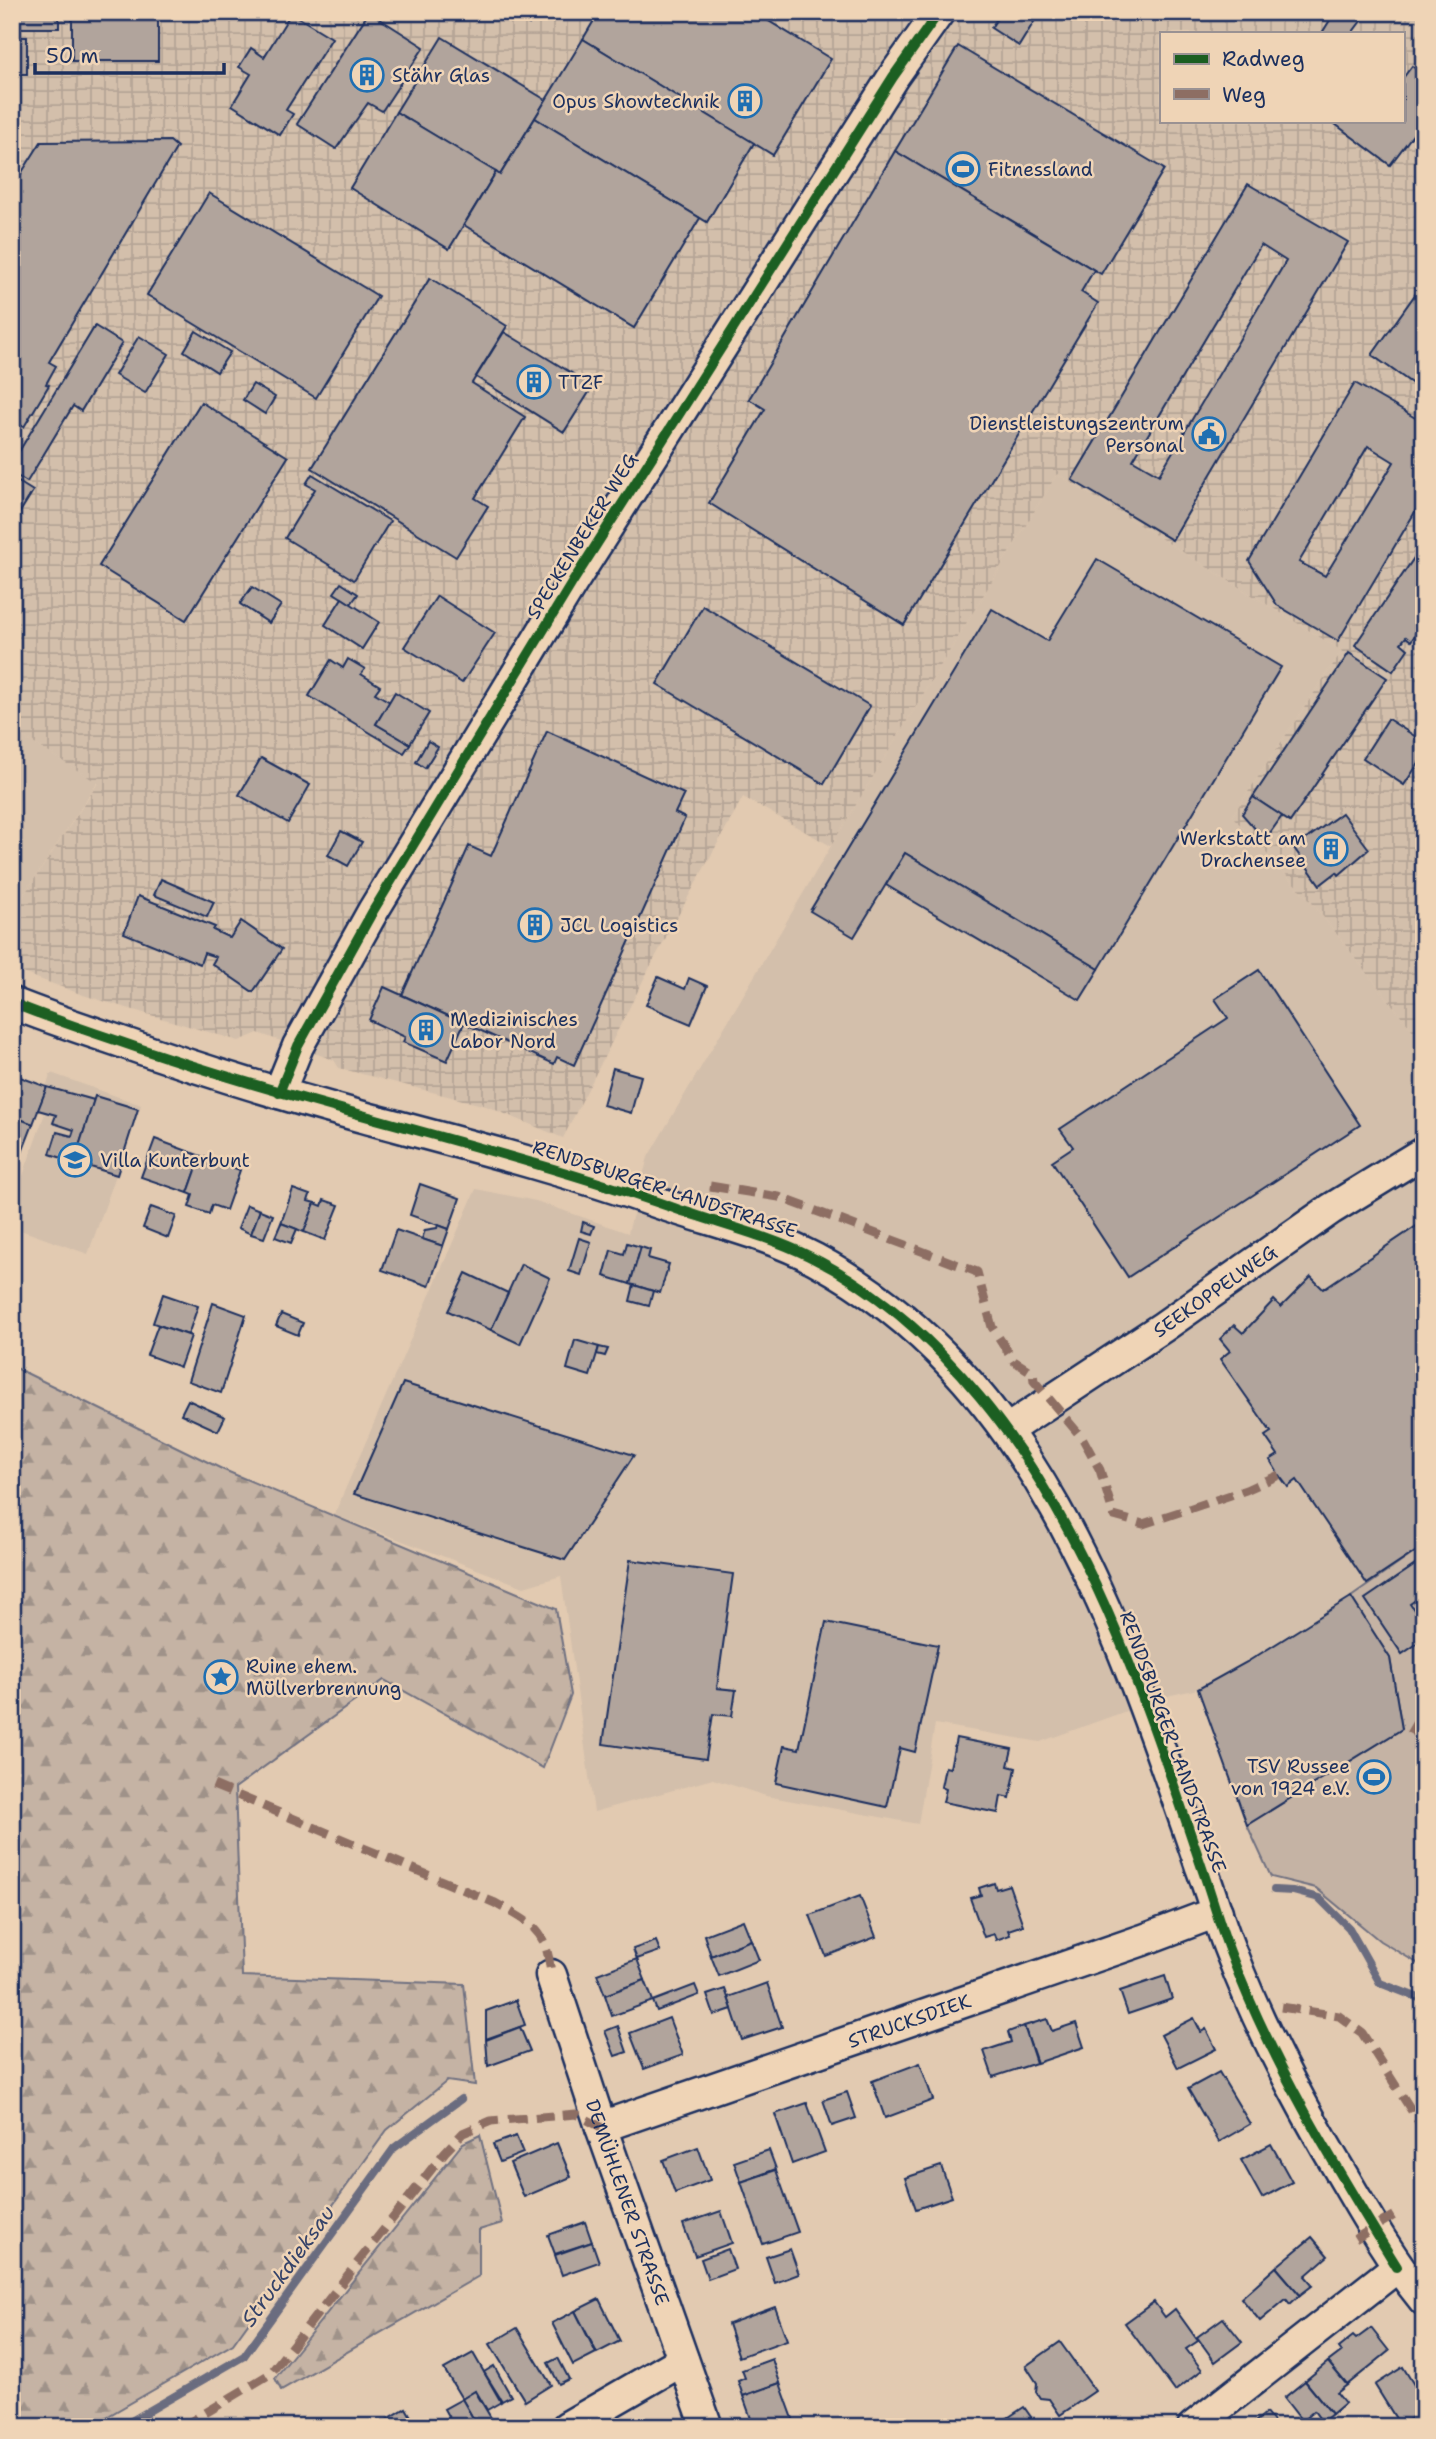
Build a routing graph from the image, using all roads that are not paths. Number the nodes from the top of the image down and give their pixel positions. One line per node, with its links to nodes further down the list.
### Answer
1 (939, 12): 3 (street, SPECKENBEKER WEG)
2 (12, 1003): 3 (street, RENDSBURGER LANDSTRASSE)
3 (279, 1093): 5 (street, RENDSBURGER LANDSTRASSE)
4 (1424, 1152): 5 (street, SEEKOPPELWEG)
5 (1007, 1430): 6 (street, RENDSBURGER LANDSTRASSE)
6 (1217, 1912): 8 (street, STRUCKSDIEK); 9 (street, RENDSBURGER LANDSTRASSE)
7 (551, 1975): 8 (street, DEMÜHLENER STRASSE)
8 (601, 2127): 11 (street, DEMÜHLENER STRASSE)
9 (1397, 2267): 10 (street, RENDSBURGER LANDSTRASSE); 14 (street)
10 (1424, 2300)
11 (683, 2360): 12 (street); 13 (street, DEMÜHLENER STRASSE)
12 (567, 2427)
13 (707, 2427)
14 (1193, 2427)

